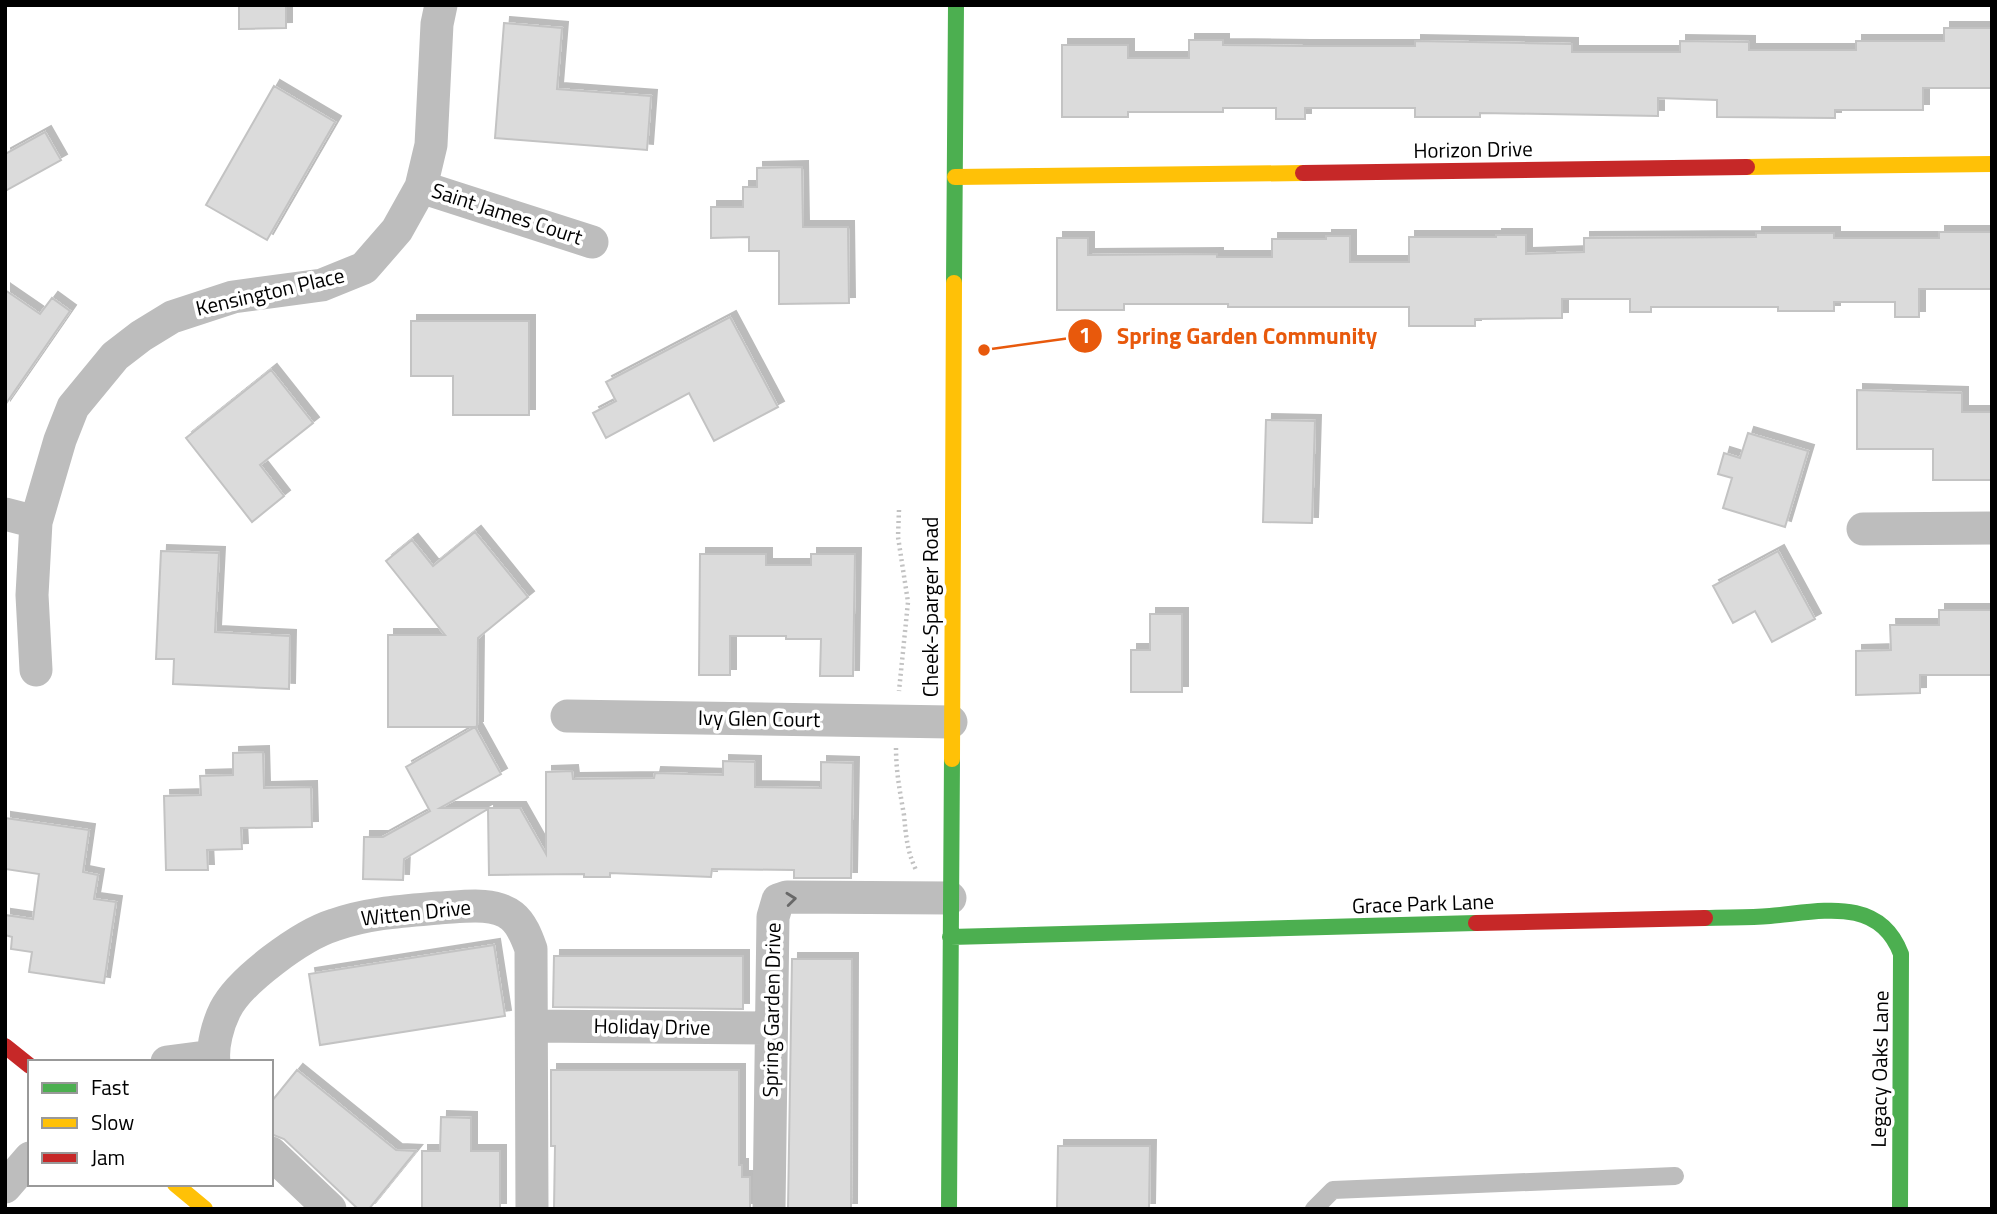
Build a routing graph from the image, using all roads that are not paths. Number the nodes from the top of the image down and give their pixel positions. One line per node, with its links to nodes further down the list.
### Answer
1 (441, 5): 5 (street, Kensington Place)
2 (956, 5): 4 (street, Cheek-Sparger Road)
3 (1992, 164): 4 (street, Horizon Drive)
4 (955, 177): 12 (street, Cheek-Sparger Road)
5 (421, 187): 6 (street, Saint James Court); 7 (street, Kensington Place)
6 (592, 242)
7 (21, 518): 10 (street, Kensington Place)
8 (1992, 527): 9 (street)
9 (1863, 529)
10 (36, 670)
11 (567, 716): 12 (street, Ivy Glen Court)
12 (951, 722): 13 (street, Cheek-Sparger Road)
13 (937, 899): 15 (street, Cheek-Sparger Road); 17 (street, Spring Garden Drive, one-way to 13)
14 (1891, 931): 15 (street, Grace Park Lane); 32 (street, Legacy Oaks Lane)
15 (950, 937): 30 (street, Cheek-Sparger Road)
16 (533, 1026): 17 (street, Holiday Drive); 19 (street, Witten Drive); 28 (street, Witten Drive)
17 (771, 1028): 29 (street, Spring Garden Drive)
18 (5, 1046): 20 (street)
19 (213, 1059)
20 (28, 1064)
21 (273, 1155): 27 (street)
22 (28, 1160): 25 (street)
23 (1675, 1176): 31 (lane)
24 (177, 1186): 26 (street)
25 (5, 1187)
26 (205, 1209)
27 (330, 1209)
28 (532, 1209)
29 (769, 1209)
30 (948, 1209)
31 (1314, 1209)
32 (1900, 1209)

